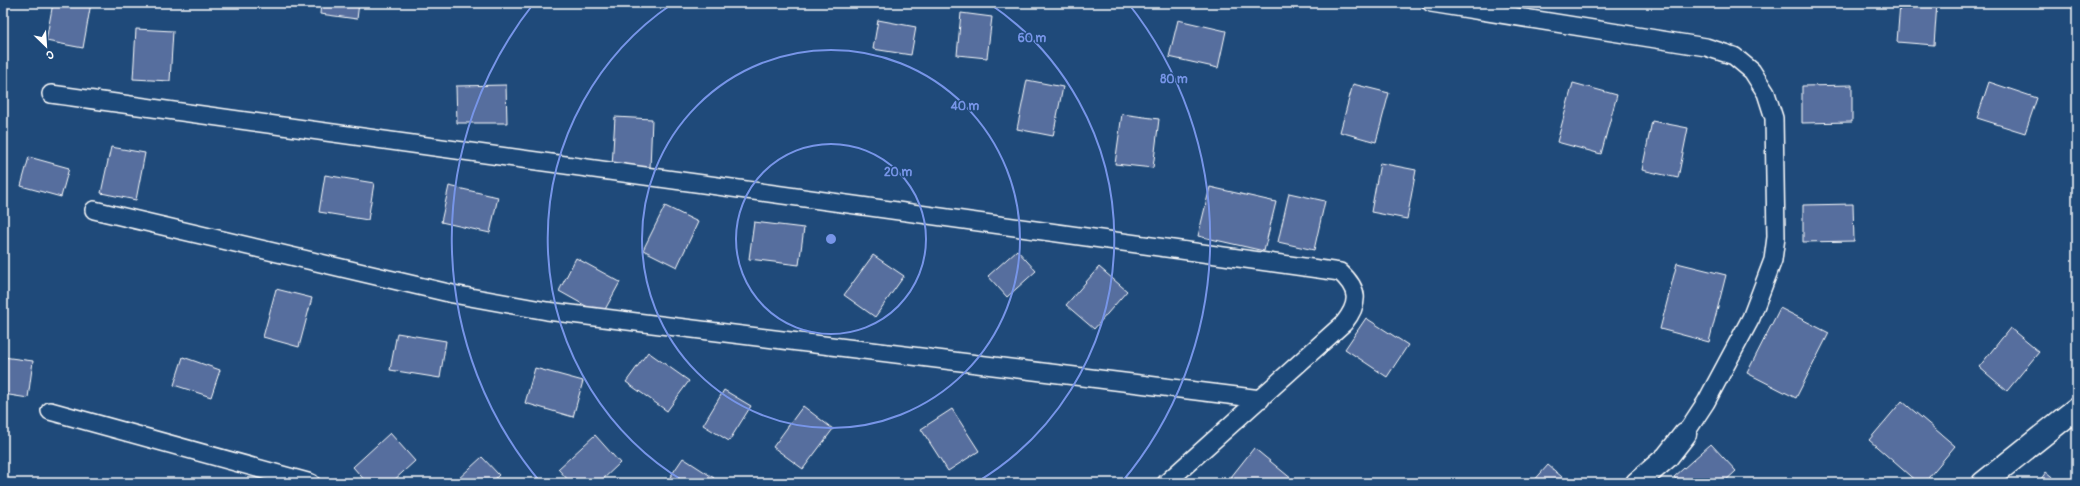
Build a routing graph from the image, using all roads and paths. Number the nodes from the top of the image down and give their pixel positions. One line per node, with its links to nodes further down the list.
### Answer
1 (1431, 3): 7 (lane)
2 (51, 94): 4 (lane)
3 (94, 210): 4 (lane)
4 (1261, 400): 9 (lane)
5 (2077, 408): 11 (street)
6 (50, 410): 8 (lane)
7 (1685, 434): 10 (street)
8 (311, 483)
9 (1166, 483)
10 (1637, 483)
11 (1983, 483)

